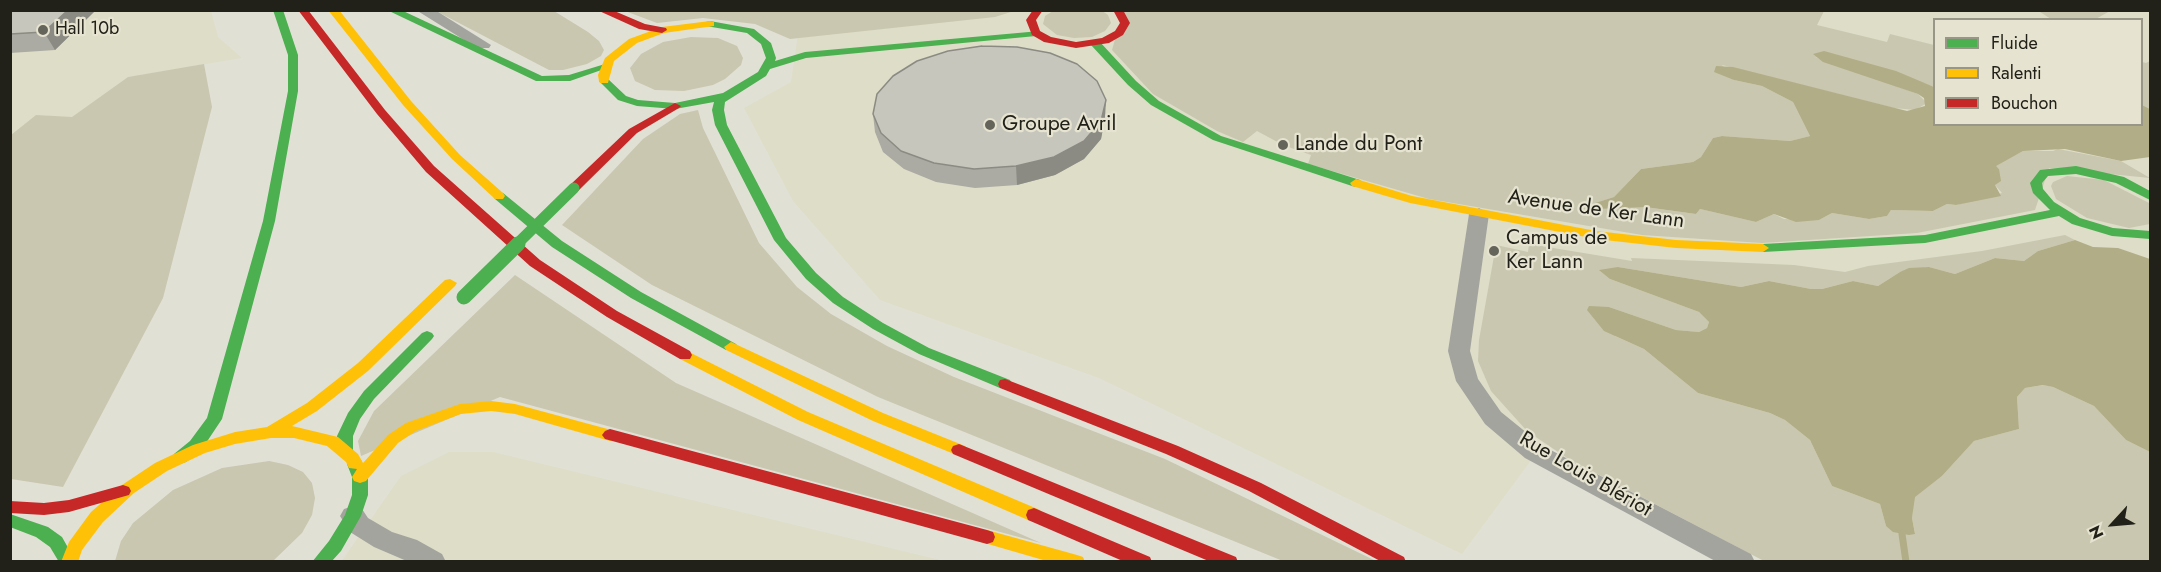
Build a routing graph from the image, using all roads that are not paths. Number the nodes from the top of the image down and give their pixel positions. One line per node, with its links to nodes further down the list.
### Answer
1 (278, 10): 32 (main road)
2 (303, 10): 42 (main road)
3 (333, 10): 43 (main road)
4 (392, 10): 12 (main road)
5 (423, 10): 12 (street)
6 (1118, 10): 11 (main road)
7 (597, 18): 9 (main road)
8 (1035, 21): 10 (main road); 11 (main road); 13 (main road)
9 (662, 30): 10 (main road); 14 (main road)
10 (766, 43): 13 (main road)
11 (1095, 43): 24 (main road, Avenue de Ker Lann)
12 (513, 66): 14 (main road)
13 (768, 66): 15 (main road)
14 (605, 67): 16 (main road)
15 (726, 96): 17 (main road); 44 (main road)
16 (622, 98): 17 (main road); 18 (main road)
17 (675, 106): 28 (main road, bridge)
18 (620, 112)
19 (2120, 180): 20 (main road); 21 (main road); 23 (main road)
20 (2151, 183)
21 (2151, 196)
22 (533, 201): 26 (main road)
23 (2061, 212): 24 (main road, Avenue de Ker Lann); 25 (main road)
24 (1479, 214): 45 (street, Rue Louis Blériot)
25 (2151, 235)
26 (492, 242)
27 (454, 279): 30 (main road)
28 (460, 301)
29 (441, 322): 31 (main road)
30 (271, 432): 31 (main road); 32 (main road)
31 (345, 450): 33 (main road)
32 (180, 458): 34 (main road)
33 (360, 477): 36 (main road); 41 (main road)
34 (128, 489): 35 (main road); 38 (main road)
35 (10, 507)
36 (353, 516): 39 (main road); 40 (street)
37 (10, 520): 38 (main road)
38 (68, 561)
39 (320, 561)
40 (433, 561)
41 (1077, 561)
42 (1144, 561)
43 (1230, 561)
44 (1398, 561)
45 (1742, 561)

